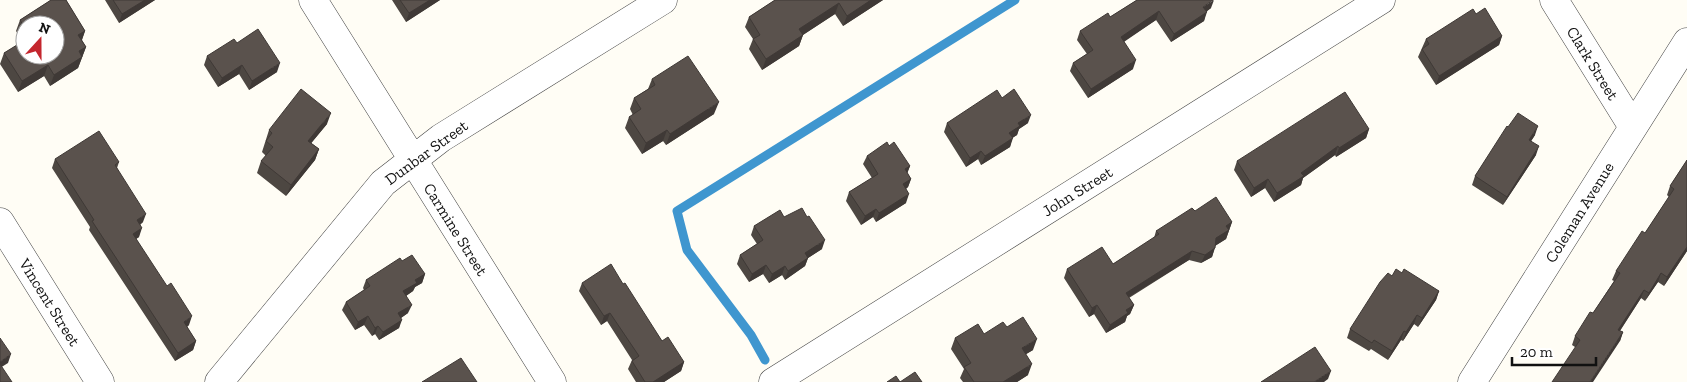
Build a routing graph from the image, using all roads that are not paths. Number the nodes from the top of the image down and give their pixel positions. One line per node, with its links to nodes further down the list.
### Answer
1 (313, 0): 7 (street, Carmine Street)
2 (663, 0): 7 (street, Dunbar Street)
3 (1381, 0): 12 (street, John Street)
4 (1554, 0): 6 (street, Clark Street)
5 (1687, 42): 6 (street, Coleman Avenue)
6 (1632, 126): 13 (street, Coleman Avenue)
7 (413, 160): 10 (street, Dunbar Street); 11 (street, Carmine Street)
8 (0, 222): 9 (street, Vincent Street)
9 (100, 382)
10 (219, 382)
11 (552, 382)
12 (773, 382)
13 (1472, 382)

